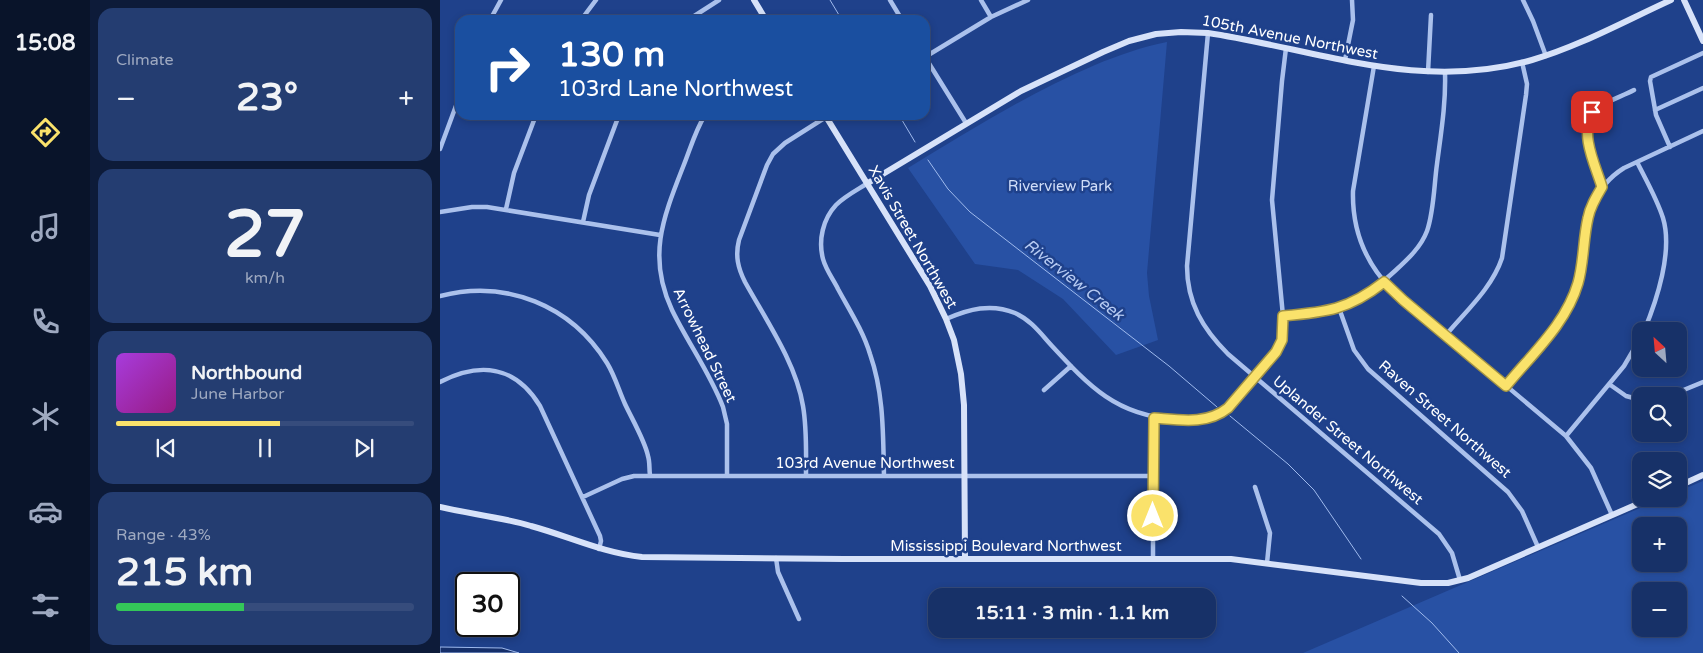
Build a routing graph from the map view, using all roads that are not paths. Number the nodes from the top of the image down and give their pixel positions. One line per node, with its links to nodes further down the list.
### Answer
1 (501, 0): 12 (street)
2 (596, 0): 13 (street)
3 (719, 0): 14 (street)
4 (754, 0): 15 (street)
5 (890, 0): 16 (street)
6 (981, 0): 18 (street)
7 (1028, 0): 18 (street)
8 (1352, 0): 25 (street)
9 (1523, 0): 24 (street)
10 (1671, 0): 24 (street, 105th Avenue Northwest)
11 (1684, 0): 20 (street)
12 (493, 15)
13 (584, 15)
14 (696, 15)
15 (763, 15)
16 (899, 15)
17 (1431, 15): 29 (street)
18 (991, 17): 23 (street)
19 (1208, 33): 21 (street, 105th Avenue Northwest); 40 (street, 105th Avenue Northwest); 60 (street, Uplander Street Northwest)
20 (1703, 42)
21 (1286, 48): 25 (street, 105th Avenue Northwest); 54 (street)
22 (1703, 53): 34 (street)
23 (930, 54)
24 (1546, 56): 26 (street, 105th Avenue Northwest)
25 (1345, 60): 28 (street, 105th Avenue Northwest)
26 (1522, 62): 30 (street, 105th Avenue Northwest); 57 (street)
27 (930, 65): 40 (street)
28 (1374, 66): 29 (street, 105th Avenue Northwest); 51 (street)
29 (1428, 72): 30 (street, 105th Avenue Northwest)
30 (1445, 72): 51 (street)
31 (1703, 88): 34 (street)
32 (1634, 90): 46 (street)
33 (455, 108): 43 (street)
34 (1655, 110): 42 (street)
35 (534, 120): 47 (street)
36 (617, 120): 49 (street)
37 (702, 120): 50 (street, Arrowhead Street)
38 (820, 120): 72 (street)
39 (829, 120): 45 (street, Xavis Street Northwest)
40 (966, 124): 45 (street, 105th Avenue Northwest)
41 (1703, 131): 42 (street)
42 (1670, 147): 44 (street)
43 (440, 149)
44 (1637, 162): 46 (street); 56 (street)
45 (868, 183): 55 (street, Xavis Street Northwest); 74 (street)
46 (1602, 187): 64 (street)
47 (506, 210): 48 (street); 49 (street)
48 (440, 212)
49 (584, 222): 50 (street)
50 (660, 235): 71 (street, Arrowhead Street)
51 (1384, 282): 53 (street); 57 (street)
52 (440, 296): 70 (street)
53 (1339, 308): 54 (street); 83 (street, Raven Street Northwest)
54 (1283, 316): 60 (street)
55 (946, 319): 59 (street); 75 (street, Xavis Street Northwest)
56 (1648, 322)
57 (1446, 336): 64 (street)
58 (1632, 352): 63 (street)
59 (1071, 366): 66 (street); 68 (street)
60 (1255, 378): 68 (street); 89 (street, Uplander Street Northwest)
61 (440, 382): 79 (street)
62 (1703, 382): 65 (street)
63 (1610, 384): 67 (street); 69 (street)
64 (1506, 386): 69 (street)
65 (1687, 389)
66 (1044, 390)
67 (1632, 398)
68 (1154, 418): 76 (street)
69 (1566, 436): 82 (street)
70 (650, 475): 71 (street, 103rd Avenue Northwest); 79 (street, 103rd Avenue Northwest)
71 (728, 475): 72 (street, 103rd Avenue Northwest)
72 (806, 475): 74 (street, 103rd Avenue Northwest)
73 (1703, 475): 77 (street)
74 (884, 476): 75 (street, 103rd Avenue Northwest)
75 (964, 476): 76 (street, 103rd Avenue Northwest); 87 (street, Xavis Street Northwest)
76 (1153, 476): 86 (street)
77 (1687, 482)
78 (1255, 487): 88 (street)
79 (582, 497): 84 (street)
80 (1632, 506): 82 (street, Mississippi Boulevard Northwest)
81 (440, 507): 84 (street, Mississippi Boulevard Northwest)
82 (1612, 515): 83 (street, Mississippi Boulevard Northwest)
83 (1538, 547): 89 (street, Mississippi Boulevard Northwest)
84 (599, 549): 85 (street, Mississippi Boulevard Northwest)
85 (776, 558): 87 (street, Mississippi Boulevard Northwest); 90 (street)
86 (1153, 558): 87 (street, Mississippi Boulevard Northwest); 88 (street, Mississippi Boulevard Northwest)
87 (965, 559)
88 (1267, 563): 89 (street, Mississippi Boulevard Northwest)
89 (1460, 580)
90 (799, 619)

